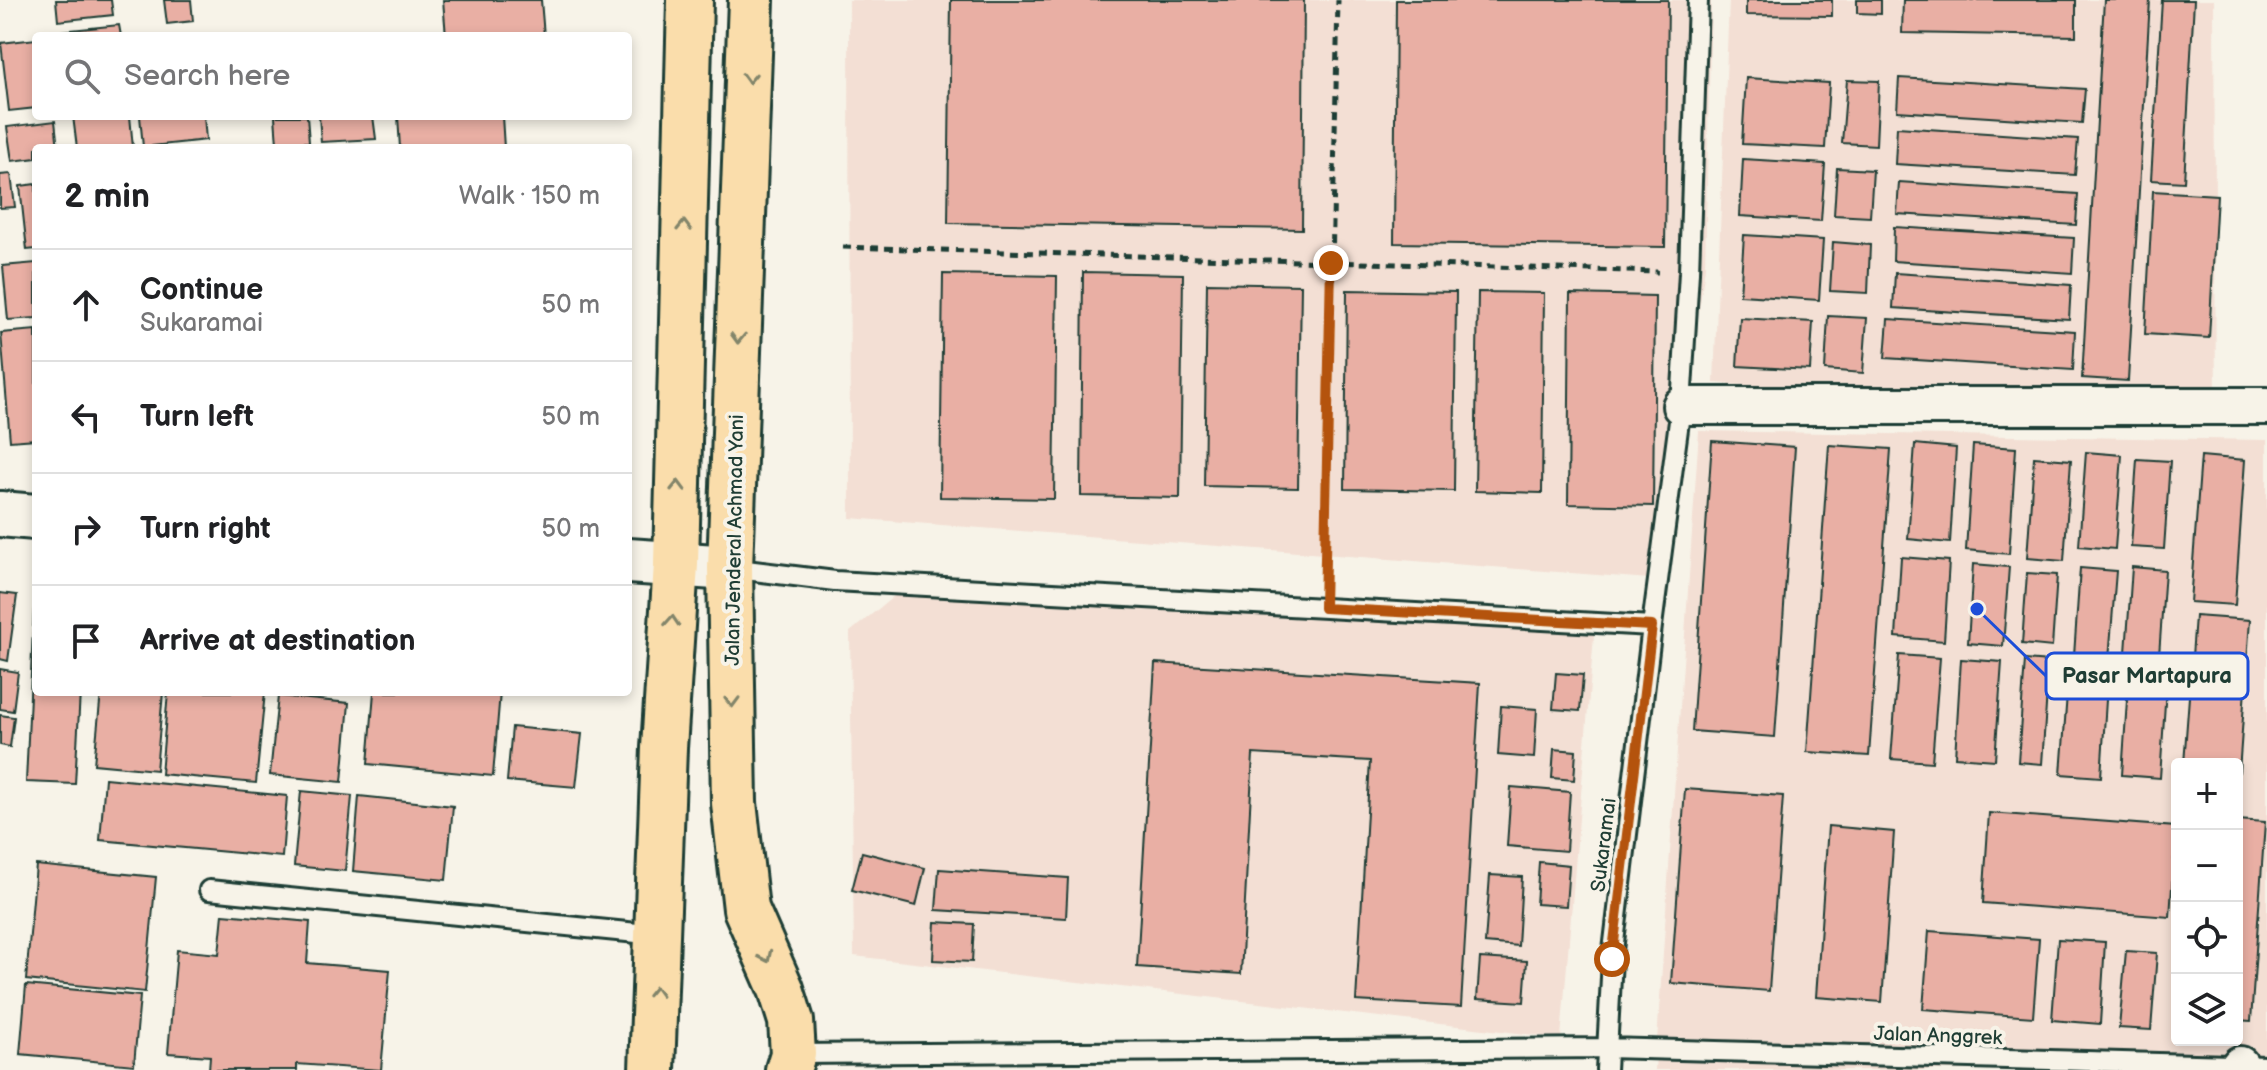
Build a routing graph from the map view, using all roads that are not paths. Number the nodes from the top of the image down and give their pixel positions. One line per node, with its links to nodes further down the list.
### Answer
1 (690, 0): 9 (highway, one-way to 1)
2 (751, 0): 10 (highway, Jalan Jenderal Achmad Yani, one-way to 10)
3 (1698, 0): 4 (lane, Sukaramai)
4 (1681, 406): 5 (street); 11 (lane, Sukaramai)
5 (2267, 406)
6 (0, 514): 7 (street)
7 (32, 517)
8 (632, 561): 9 (street)
9 (676, 564): 10 (street); 13 (highway, one-way to 9)
10 (730, 568): 11 (lane); 16 (highway, Jalan Jenderal Achmad Yani, one-way to 16)
11 (1652, 626): 14 (lane, Sukaramai)
12 (209, 890): 13 (lane)
13 (657, 935): 18 (highway, one-way to 13)
14 (1607, 1048): 15 (lane, Jalan Anggrek); 17 (lane, Jalan Anggrek); 19 (lane, Sukaramai)
15 (1139, 1061): 16 (lane, Jalan Anggrek)
16 (790, 1062)
17 (2249, 1067)
18 (652, 1070)
19 (1606, 1070)

